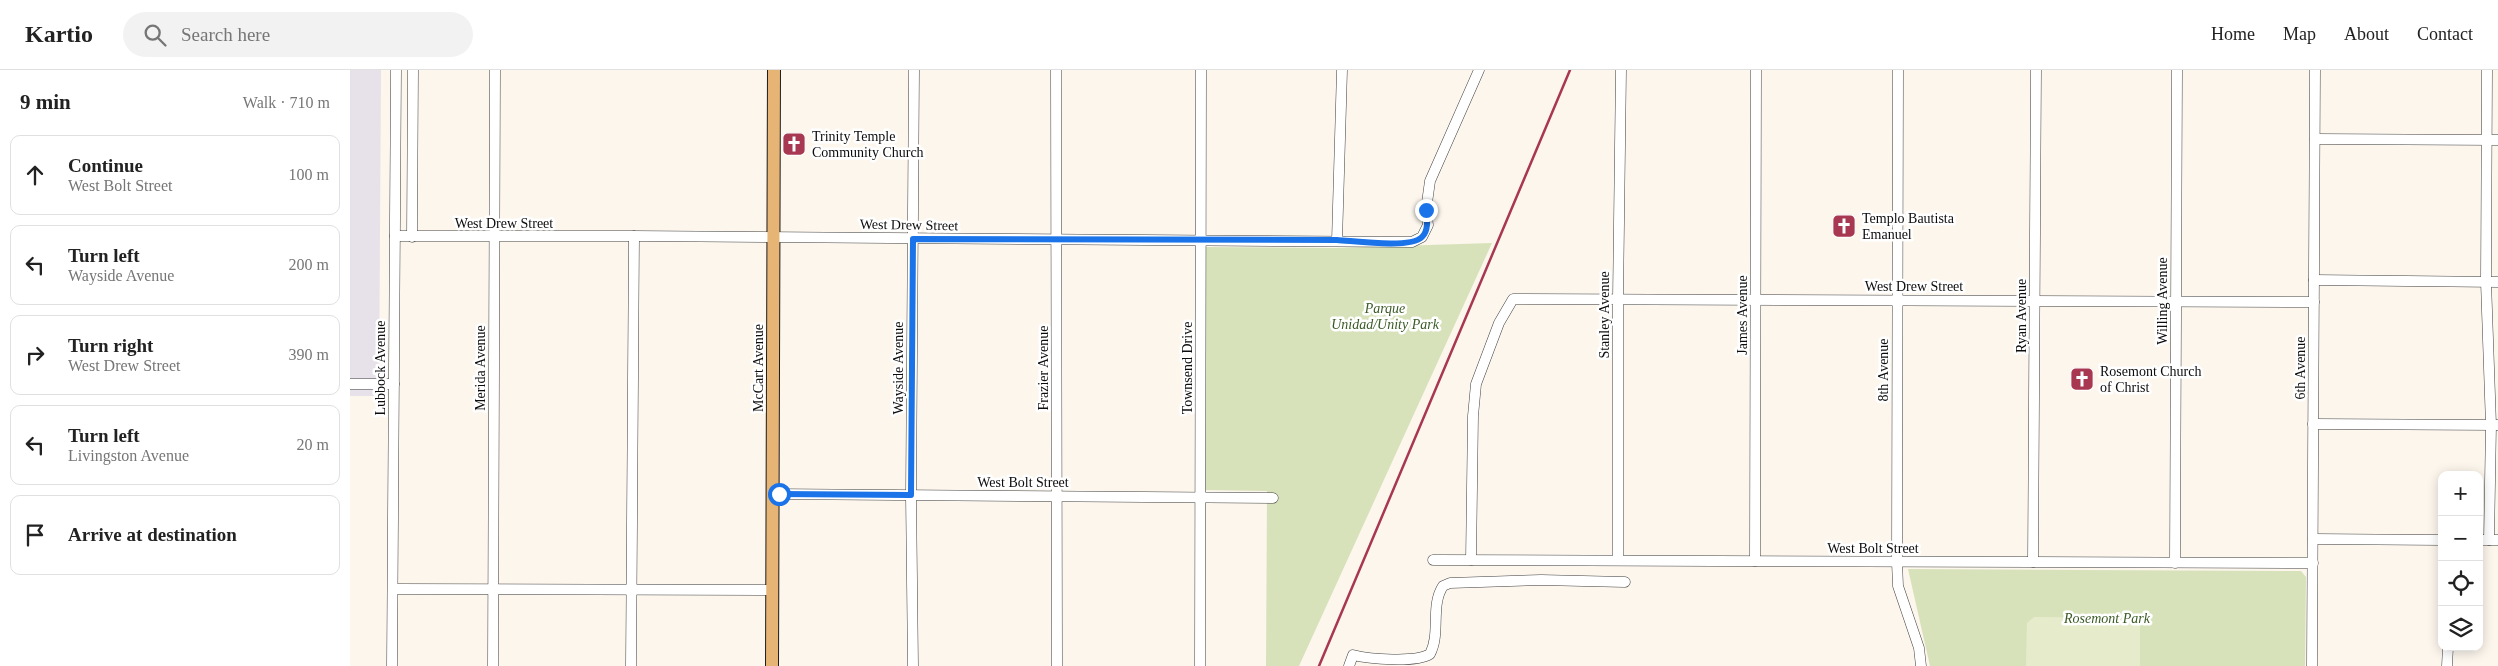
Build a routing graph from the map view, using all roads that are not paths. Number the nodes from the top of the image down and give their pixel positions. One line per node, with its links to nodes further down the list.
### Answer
1 (396, 70): 20 (street, Lubbock Avenue)
2 (412, 70): 21 (street)
3 (495, 70): 23 (street, Merida Avenue)
4 (774, 70): 24 (main road, McCart Avenue)
5 (914, 70): 25 (street, Wayside Avenue)
6 (1056, 70): 26 (street, Frazier Avenue)
7 (1201, 70): 27 (street, Townsend Drive)
8 (1342, 70): 28 (street)
9 (1479, 70): 28 (street, West Drew Street)
10 (1621, 70): 32 (street, Stanley Avenue)
11 (1756, 70): 33 (street, James Avenue)
12 (1898, 70): 34 (street, 8th Avenue)
13 (2036, 70): 35 (street, Ryan Avenue)
14 (2177, 70): 36 (street, Willing Avenue)
15 (2315, 70): 17 (street, 6th Avenue)
16 (2487, 70): 18 (street)
17 (2315, 138): 18 (street); 29 (street, 6th Avenue)
18 (2487, 140): 19 (street); 30 (street)
19 (2498, 140)
20 (395, 236): 21 (street, West Drew Street); 39 (street, Lubbock Avenue)
21 (412, 236): 23 (street, West Drew Street)
22 (634, 236): 23 (street, West Drew Street); 24 (street, West Drew Street); 61 (street)
23 (494, 237): 60 (street, Merida Avenue)
24 (773, 237): 25 (street, West Drew Street); 42 (main road, McCart Avenue)
25 (913, 239): 26 (street, West Drew Street); 43 (street, Wayside Avenue)
26 (1056, 239): 27 (street, West Drew Street); 44 (street, Frazier Avenue)
27 (1200, 240): 28 (street, West Drew Street); 45 (street, Townsend Drive)
28 (1337, 240)
29 (2314, 280): 30 (street); 37 (street, 6th Avenue)
30 (2486, 282): 31 (street); 41 (street)
31 (2498, 282)
32 (1618, 299): 33 (street, West Drew Street); 51 (street, West Drew Street); 52 (street, Stanley Avenue)
33 (1756, 300): 34 (street, West Drew Street); 53 (street, James Avenue)
34 (1897, 300): 35 (street, West Drew Street); 54 (street, 8th Avenue)
35 (2035, 301): 36 (street, West Drew Street); 55 (street, Ryan Avenue)
36 (2176, 301): 37 (street, West Drew Street); 56 (street, Willing Avenue)
37 (2314, 302): 40 (street, 6th Avenue)
38 (350, 384): 39 (street)
39 (394, 384): 59 (street, Lubbock Avenue)
40 (2313, 424): 41 (street); 47 (street, 6th Avenue)
41 (2494, 424): 49 (street)
42 (773, 494): 43 (street, West Bolt Street); 62 (main road, McCart Avenue)
43 (911, 495): 44 (street, West Bolt Street); 69 (street, Wayside Avenue)
44 (1058, 496): 45 (street, West Bolt Street); 70 (street, Frazier Avenue)
45 (1200, 497): 46 (street, West Bolt Street); 71 (street, Townsend Drive)
46 (1273, 498)
47 (2313, 539): 48 (street); 57 (street, 6th Avenue)
48 (2438, 540)
49 (2489, 540)
50 (1433, 560): 51 (street, West Bolt Street)
51 (1471, 560): 52 (street, West Bolt Street)
52 (1618, 560): 53 (street, West Bolt Street)
53 (1756, 561): 54 (street, West Bolt Street)
54 (1897, 562): 55 (street, West Bolt Street); 73 (street, 8th Avenue)
55 (2033, 562): 56 (street, West Bolt Street)
56 (2175, 563): 57 (street, West Bolt Street)
57 (2313, 563): 74 (street, 6th Avenue)
58 (1625, 582): 64 (street)
59 (393, 589): 60 (street); 65 (street, Lubbock Avenue)
60 (494, 589): 61 (street); 66 (street, Merida Avenue)
61 (632, 590): 62 (street); 67 (street)
62 (772, 590): 68 (main road, McCart Avenue)
63 (2448, 651): 75 (street)
64 (1413, 662): 72 (street)
65 (392, 666)
66 (493, 666)
67 (632, 666)
68 (772, 666)
69 (914, 666)
70 (1057, 666)
71 (1200, 666)
72 (1349, 666)
73 (1921, 666)
74 (2312, 666)
75 (2448, 666)

